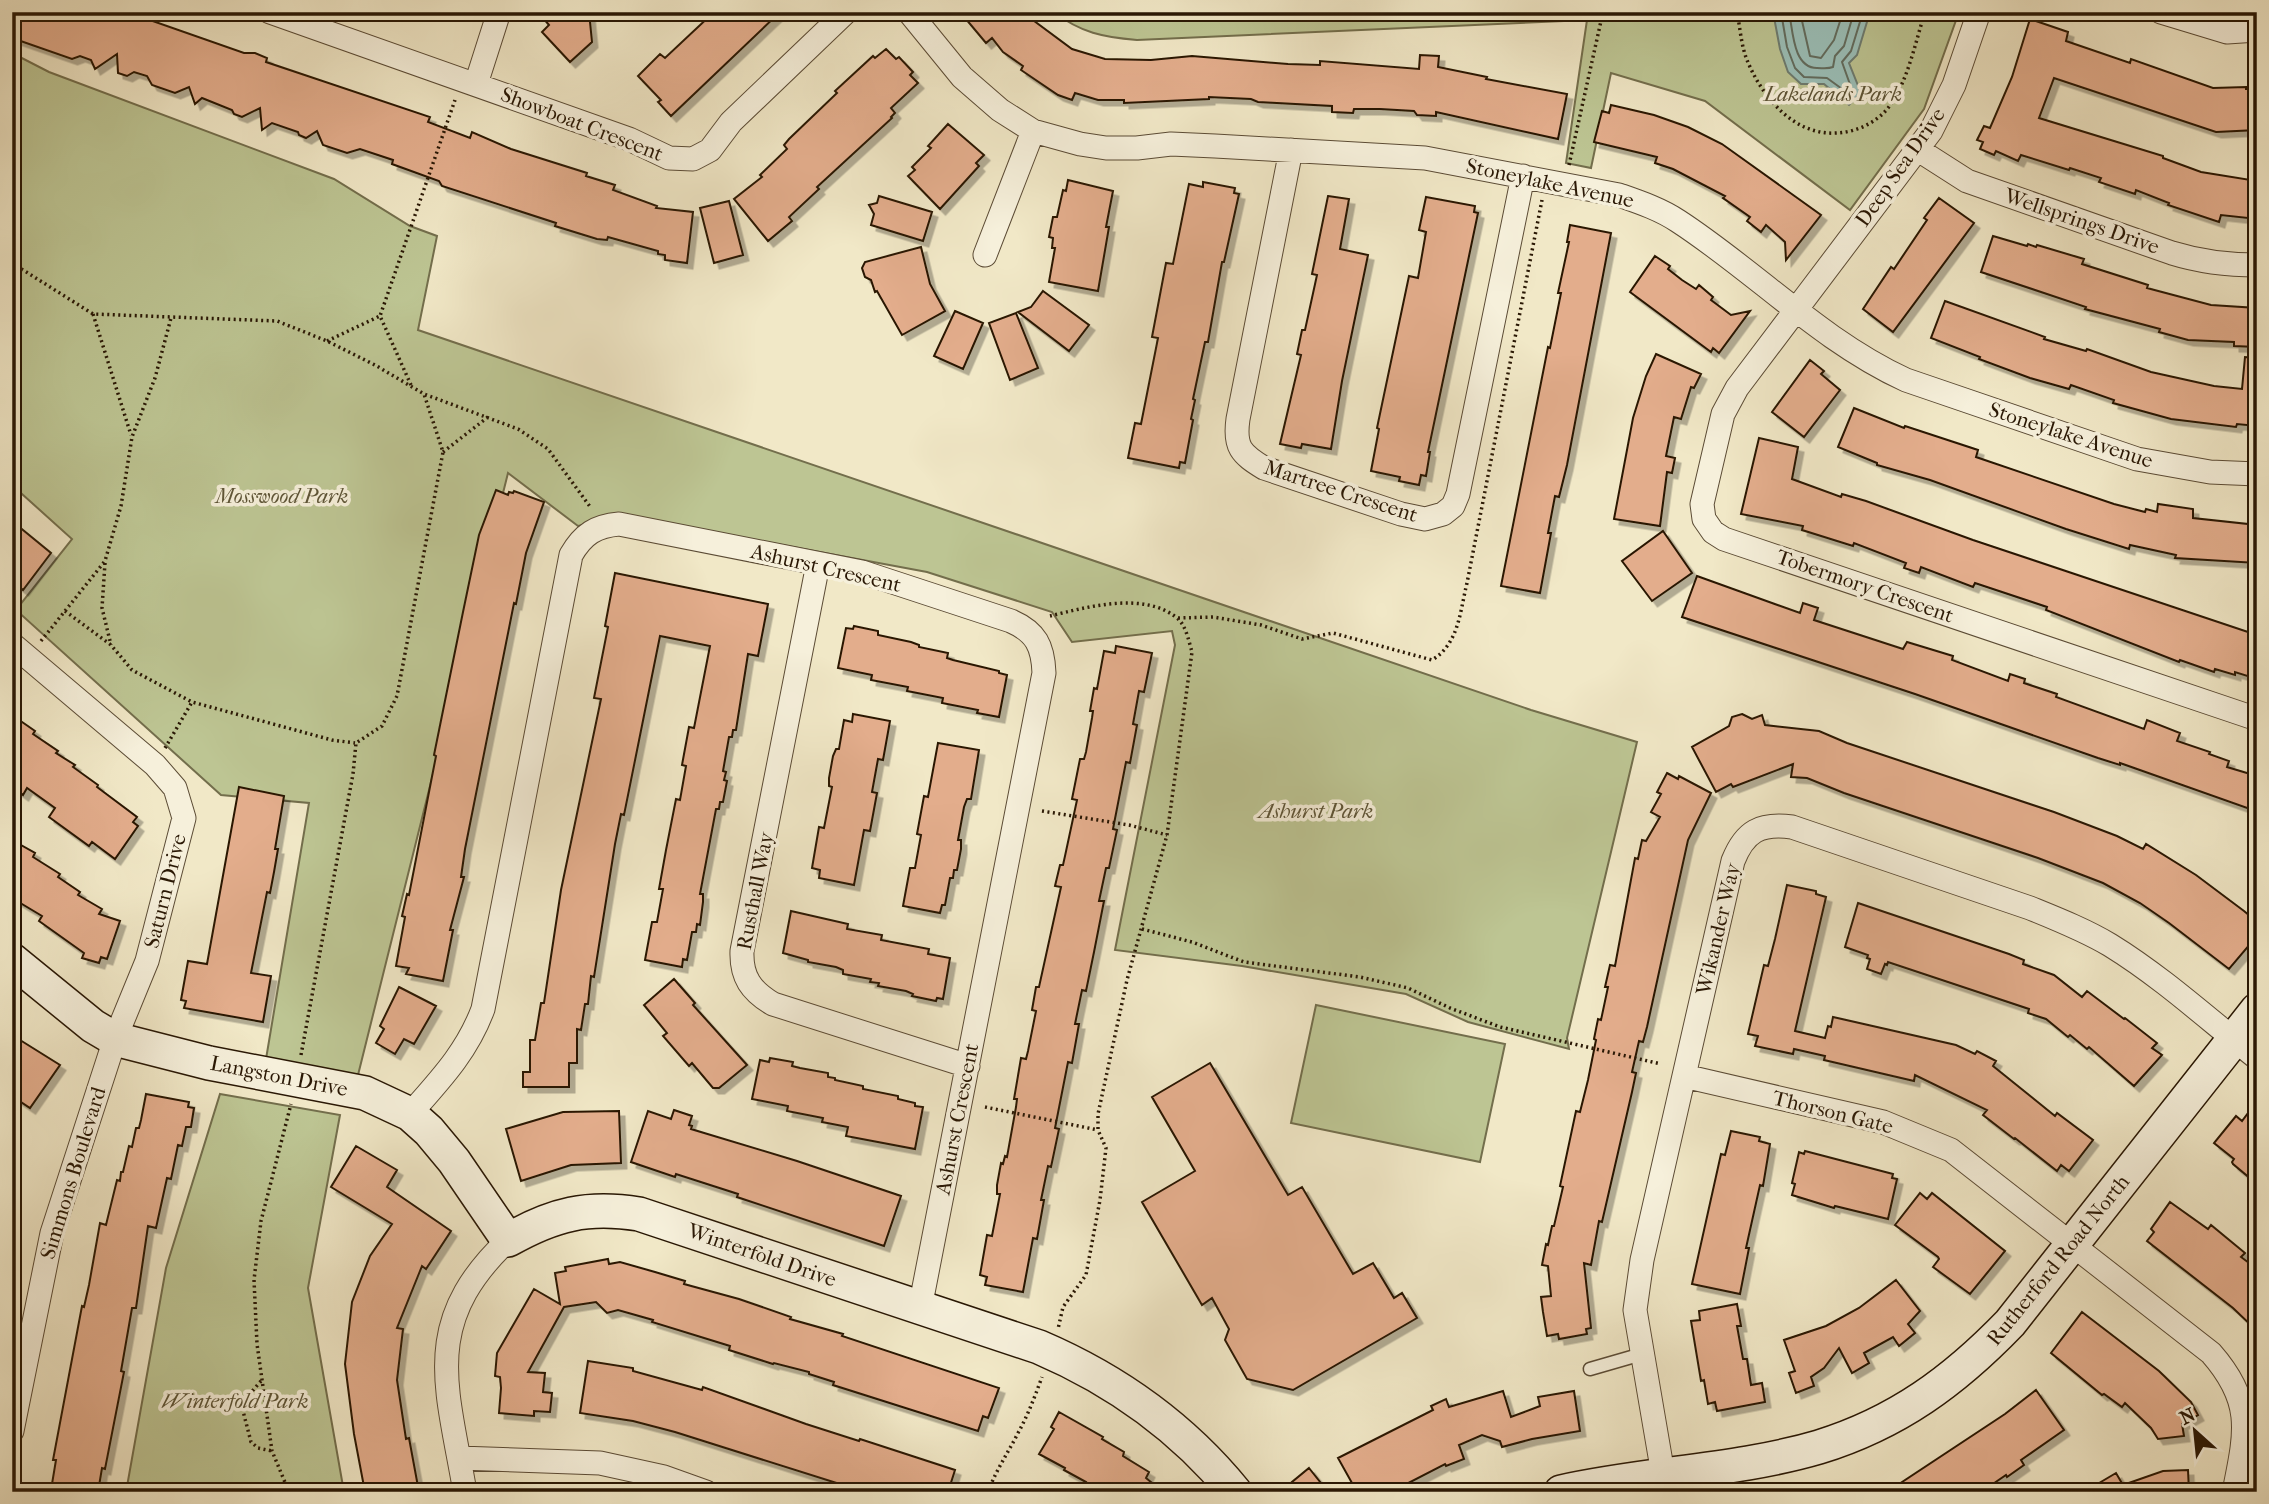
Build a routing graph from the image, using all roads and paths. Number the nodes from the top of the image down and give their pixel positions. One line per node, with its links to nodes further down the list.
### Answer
1 (270, 12): 11 (street, Showboat Crescent)
2 (499, 12): 11 (street)
3 (846, 12): 11 (street, Showboat Crescent)
4 (909, 12): 13 (street, Stoneylake Avenue)
5 (1603, 12): 16 (path)
6 (1737, 12): 7 (path)
7 (1925, 12)
8 (1979, 12): 14 (street, Deep Sea Drive)
9 (2161, 12): 10 (street)
10 (2257, 30)
11 (476, 85)
12 (456, 97): 23 (path)
13 (1033, 131): 15 (street, Stoneylake Avenue); 18 (street)
14 (1917, 149): 20 (street, Wellsprings Drive); 21 (street, Deep Sea Drive)
15 (1291, 150): 17 (street, Stoneylake Avenue); 17 (street, Martree Crescent)
16 (1568, 167)
17 (1522, 176): 21 (street, Stoneylake Avenue)
18 (985, 255)
19 (12, 263): 22 (path)
20 (2257, 265)
21 (1796, 309): 31 (street, Stoneylake Avenue); 40 (street, Tobermory Crescent)
22 (93, 314): 24 (path); 29 (path)
23 (380, 316): 25 (path); 26 (path)
24 (172, 318): 25 (path); 29 (path)
25 (327, 341): 26 (path)
26 (412, 387): 27 (path)
27 (424, 394): 28 (path); 30 (path)
28 (488, 417): 30 (path); 32 (path)
29 (132, 437): 33 (path)
30 (443, 452): 41 (path)
31 (2257, 474)
32 (594, 513)
33 (105, 561): 35 (path); 37 (path)
34 (818, 564): 52 (street, Rusthall Way); 52 (street, Ashurst Crescent); 56 (street, Ashurst Crescent)
35 (65, 611): 37 (path); 38 (path)
36 (1050, 616): 44 (path)
37 (111, 645): 39 (path)
38 (21, 651): 42 (street, Saturn Drive)
39 (192, 702): 41 (path); 42 (path)
40 (2257, 719)
41 (356, 743): 51 (path)
42 (155, 765): 48 (street, Saturn Drive)
43 (1042, 811): 44 (path)
44 (1167, 835): 45 (path)
45 (1142, 929): 50 (path); 57 (path)
46 (12, 960): 48 (street, Langston Drive)
47 (2257, 1010): 49 (street, Rutherford Road North)
48 (115, 1039): 56 (street, Langston Drive); 66 (street, Simmons Boulevard)
49 (2245, 1049): 53 (street, Wikander Way); 59 (street, Rutherford Road North)
50 (1661, 1064)
51 (300, 1065)
52 (968, 1066): 60 (street, Ashurst Crescent)
53 (1684, 1076): 59 (street, Thorson Gate); 62 (street, Wikander Way)
54 (291, 1103): 65 (path)
55 (985, 1107): 57 (path)
56 (410, 1114): 58 (street, Langston Drive)
57 (1098, 1130): 61 (path)
58 (508, 1240): 60 (street, Winterfold Drive); 68 (street, Winterfold Drive)
59 (2073, 1245): 69 (street, Rutherford Road North); 76 (street, Thorson Gate)
60 (920, 1308): 74 (street, Winterfold Drive)
61 (1055, 1337)
62 (1642, 1354): 64 (lane); 69 (street, Wikander Way)
63 (1046, 1367): 73 (path)
64 (1590, 1369)
65 (261, 1381): 67 (path); 67 (path)
66 (12, 1431)
67 (272, 1451): 70 (path)
68 (459, 1458): 71 (street, Winterfold Drive); 72 (street)
69 (1663, 1474): 75 (street, Rutherford Road North)
70 (289, 1492)
71 (466, 1492)
72 (706, 1492)
73 (988, 1492)
74 (1235, 1492)
75 (1561, 1492)
76 (2234, 1492)

